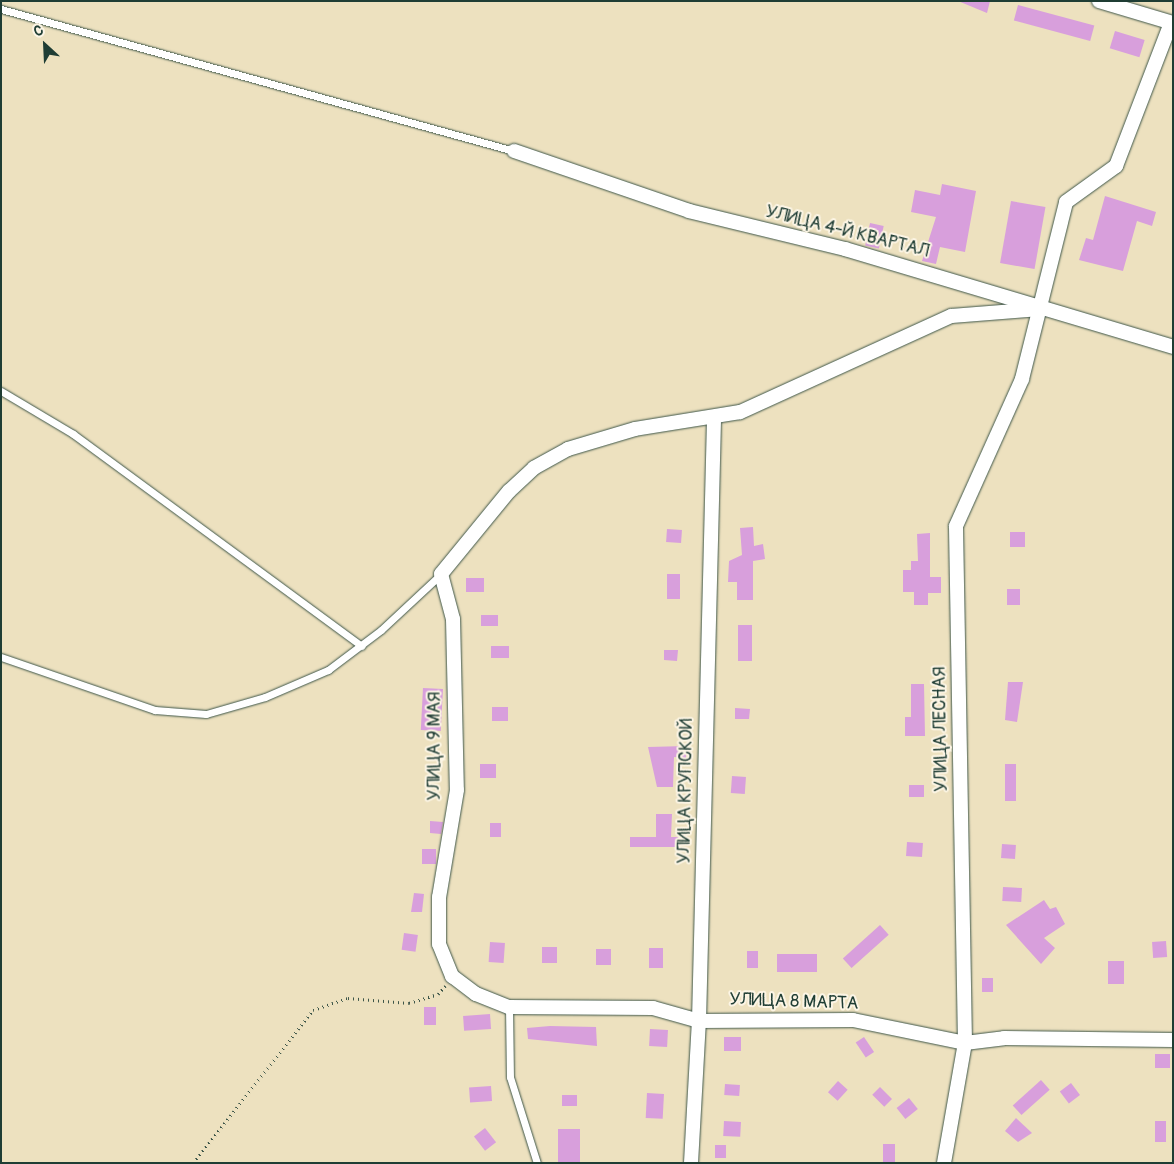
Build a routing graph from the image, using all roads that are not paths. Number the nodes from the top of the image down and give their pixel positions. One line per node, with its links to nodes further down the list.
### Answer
1 (1099, 1): 3 (street)
2 (1, 9): 4 (lane)
3 (1172, 23): 5 (street, УЛИЦА ЛЕСНАЯ)
4 (514, 150): 5 (street, УЛИЦА 4-Й КВАРТАЛ)
5 (1040, 309): 6 (street, УЛИЦА 4-Й КВАРТАЛ); 8 (street); 16 (street, УЛИЦА ЛЕСНАЯ)
6 (1173, 347)
7 (1, 392): 10 (lane)
8 (714, 420): 9 (street); 14 (street, УЛИЦА КРУПСКОЙ)
9 (441, 574): 10 (lane); 12 (street, УЛИЦА 9 МАЯ)
10 (362, 646): 11 (lane)
11 (1, 657)
12 (452, 976): 13 (street, УЛИЦА 8 МАРТА)
13 (509, 1007): 14 (street, УЛИЦА 8 МАРТА); 17 (lane)
14 (699, 1021): 16 (street, УЛИЦА 8 МАРТА); 18 (street, УЛИЦА КРУПСКОЙ)
15 (1173, 1040): 16 (street, УЛИЦА 8 МАРТА)
16 (965, 1043): 19 (street, УЛИЦА ЛЕСНАЯ)
17 (537, 1163)
18 (691, 1163)
19 (944, 1163)

